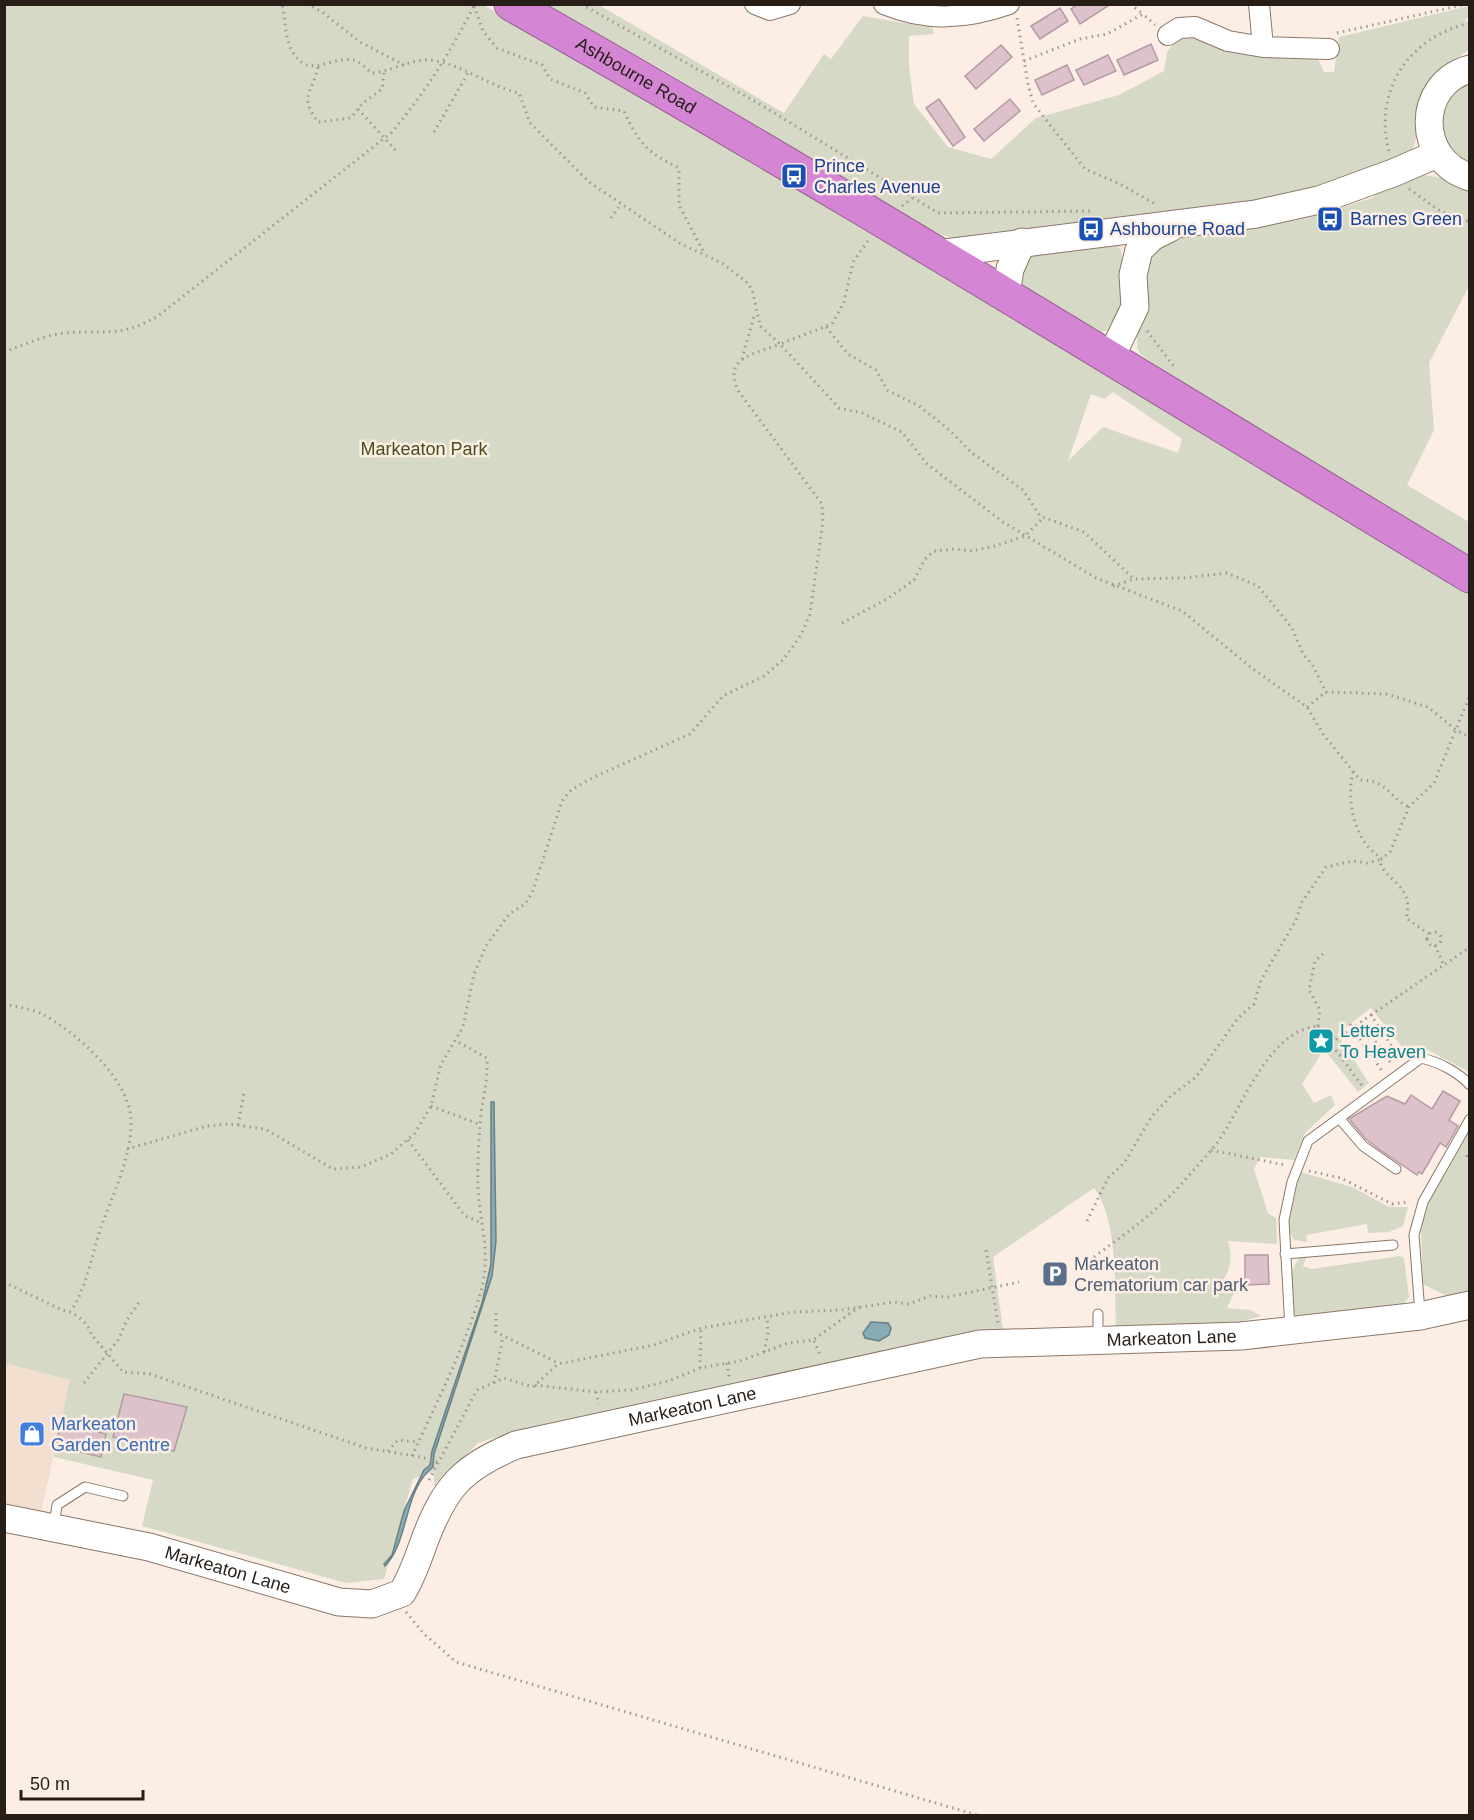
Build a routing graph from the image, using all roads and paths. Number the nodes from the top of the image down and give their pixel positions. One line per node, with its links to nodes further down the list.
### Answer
1 (282, 4): 20 (path)
2 (307, 4): 19 (path)
3 (511, 4): 40 (highway, Ashbourne Road)
4 (581, 4): 38 (path)
5 (755, 4): 6 (street)
6 (790, 4)
7 (884, 4): 12 (street)
8 (1130, 4): 13 (path)
9 (1259, 4): 15 (street)
10 (1467, 4): 16 (path)
11 (474, 5): 18 (path); 44 (path)
12 (1013, 10): 17 (path)
13 (1143, 14): 14 (path); 17 (path)
14 (1168, 35): 15 (street)
15 (1263, 47): 16 (street)
16 (1329, 49)
17 (1024, 61): 37 (path)
18 (444, 63): 19 (path); 23 (path); 26 (path)
19 (404, 65): 22 (path)
20 (318, 67): 22 (path); 24 (path)
21 (1470, 69): 29 (street)
22 (384, 72): 24 (path)
23 (468, 73): 25 (path); 34 (path)
24 (358, 109): 26 (path)
25 (434, 132)
26 (384, 138): 28 (path); 50 (path)
27 (1389, 150): 30 (path)
28 (398, 153)
29 (1437, 154): 31 (street); 41 (street)
30 (1380, 158)
31 (1470, 177)
32 (1409, 188): 33 (path)
33 (1402, 191)
34 (621, 204): 39 (path); 44 (path)
35 (1165, 205): 37 (path)
36 (1149, 206): 37 (path)
37 (1158, 206)
38 (1094, 211)
39 (611, 218)
40 (883, 221): 43 (highway, Ashbourne Road); 47 (path)
41 (1186, 222): 42 (street); 51 (street)
42 (1022, 242): 43 (street); 45 (street)
43 (937, 254): 45 (highway, Ashbourne Road)
44 (704, 255): 46 (path)
45 (1006, 294): 51 (highway, Ashbourne Road)
46 (756, 312): 49 (path); 52 (path)
47 (826, 327): 49 (path); 54 (path)
48 (1146, 330): 53 (path)
49 (780, 344): 52 (path); 55 (path)
50 (4, 352)
51 (1111, 357): 56 (highway, Ashbourne Road)
52 (742, 358): 78 (path)
53 (1180, 373)
54 (1044, 517): 55 (path); 57 (path)
55 (1025, 536): 58 (path); 59 (path)
56 (1470, 576)
57 (1134, 579): 58 (path); 60 (path)
58 (1113, 586): 62 (path)
59 (843, 623)
60 (1326, 692): 62 (path); 63 (path)
61 (1470, 695): 63 (path)
62 (1308, 707): 65 (path)
63 (1456, 730): 64 (path); 66 (path)
64 (1470, 737)
65 (1353, 772): 66 (path); 67 (path)
66 (1410, 807): 67 (path)
67 (1381, 859): 68 (path); 99 (path)
68 (1429, 934): 69 (path); 69 (path)
69 (1435, 945): 72 (path)
70 (1470, 947): 72 (path)
71 (1323, 954): 76 (path)
72 (1443, 964): 74 (path)
73 (4, 1004): 92 (path)
74 (1371, 1015): 75 (path); 80 (path)
75 (1361, 1022): 77 (path); 80 (path)
76 (1318, 1026): 79 (path); 94 (path)
77 (1351, 1026): 79 (path); 81 (path)
78 (456, 1041): 86 (path); 90 (path)
79 (1331, 1043): 85 (path)
80 (1391, 1063): 81 (path)
81 (1381, 1070): 82 (path)
82 (1389, 1083): 83 (lane); 85 (lane)
83 (1470, 1085)
84 (244, 1094): 89 (path)
85 (1369, 1097): 87 (lane)
86 (431, 1106): 90 (path); 91 (path)
87 (1339, 1118): 96 (lane); 97 (lane)
88 (1470, 1119): 98 (lane)
89 (238, 1125): 91 (path); 92 (path)
90 (481, 1125): 100 (path)
91 (408, 1140): 100 (path)
92 (127, 1149): 111 (path)
93 (1470, 1149): 95 (path)
94 (1211, 1150): 96 (path); 104 (path)
95 (1470, 1161)
96 (1298, 1168): 98 (path); 103 (lane)
97 (1396, 1169)
98 (1423, 1202): 113 (lane)
99 (1087, 1221)
100 (482, 1223): 126 (path)
101 (1393, 1245): 103 (lane)
102 (986, 1250): 107 (path)
103 (1285, 1254): 116 (lane)
104 (1094, 1257)
105 (4, 1282): 111 (path)
106 (1019, 1282): 107 (path)
107 (993, 1288): 110 (path); 118 (path)
108 (140, 1301): 120 (path)
109 (1470, 1305): 113 (street, Markeaton Lane)
110 (859, 1306): 114 (path); 119 (path)
111 (71, 1311): 120 (path)
112 (496, 1314): 117 (path)
113 (1420, 1316): 116 (street, Markeaton Lane)
114 (767, 1318): 115 (path); 119 (path)
115 (701, 1328): 121 (path); 122 (path)
116 (1290, 1331): 118 (street, Markeaton Lane)
117 (503, 1336): 121 (path); 124 (path)
118 (1002, 1342): 132 (street, Markeaton Lane)
119 (764, 1352): 122 (path)
120 (108, 1353): 123 (path); 127 (path)
121 (560, 1363): 125 (path)
122 (700, 1368): 125 (path)
123 (84, 1383)
124 (494, 1383): 125 (path); 128 (path)
125 (535, 1385)
126 (418, 1442): 127 (path); 128 (path)
127 (388, 1451): 128 (path)
128 (412, 1456)
129 (123, 1496): 131 (lane)
130 (4, 1518): 131 (street, Markeaton Lane)
131 (54, 1526): 132 (street, Markeaton Lane)
132 (394, 1598): 133 (path)
133 (980, 1815)

